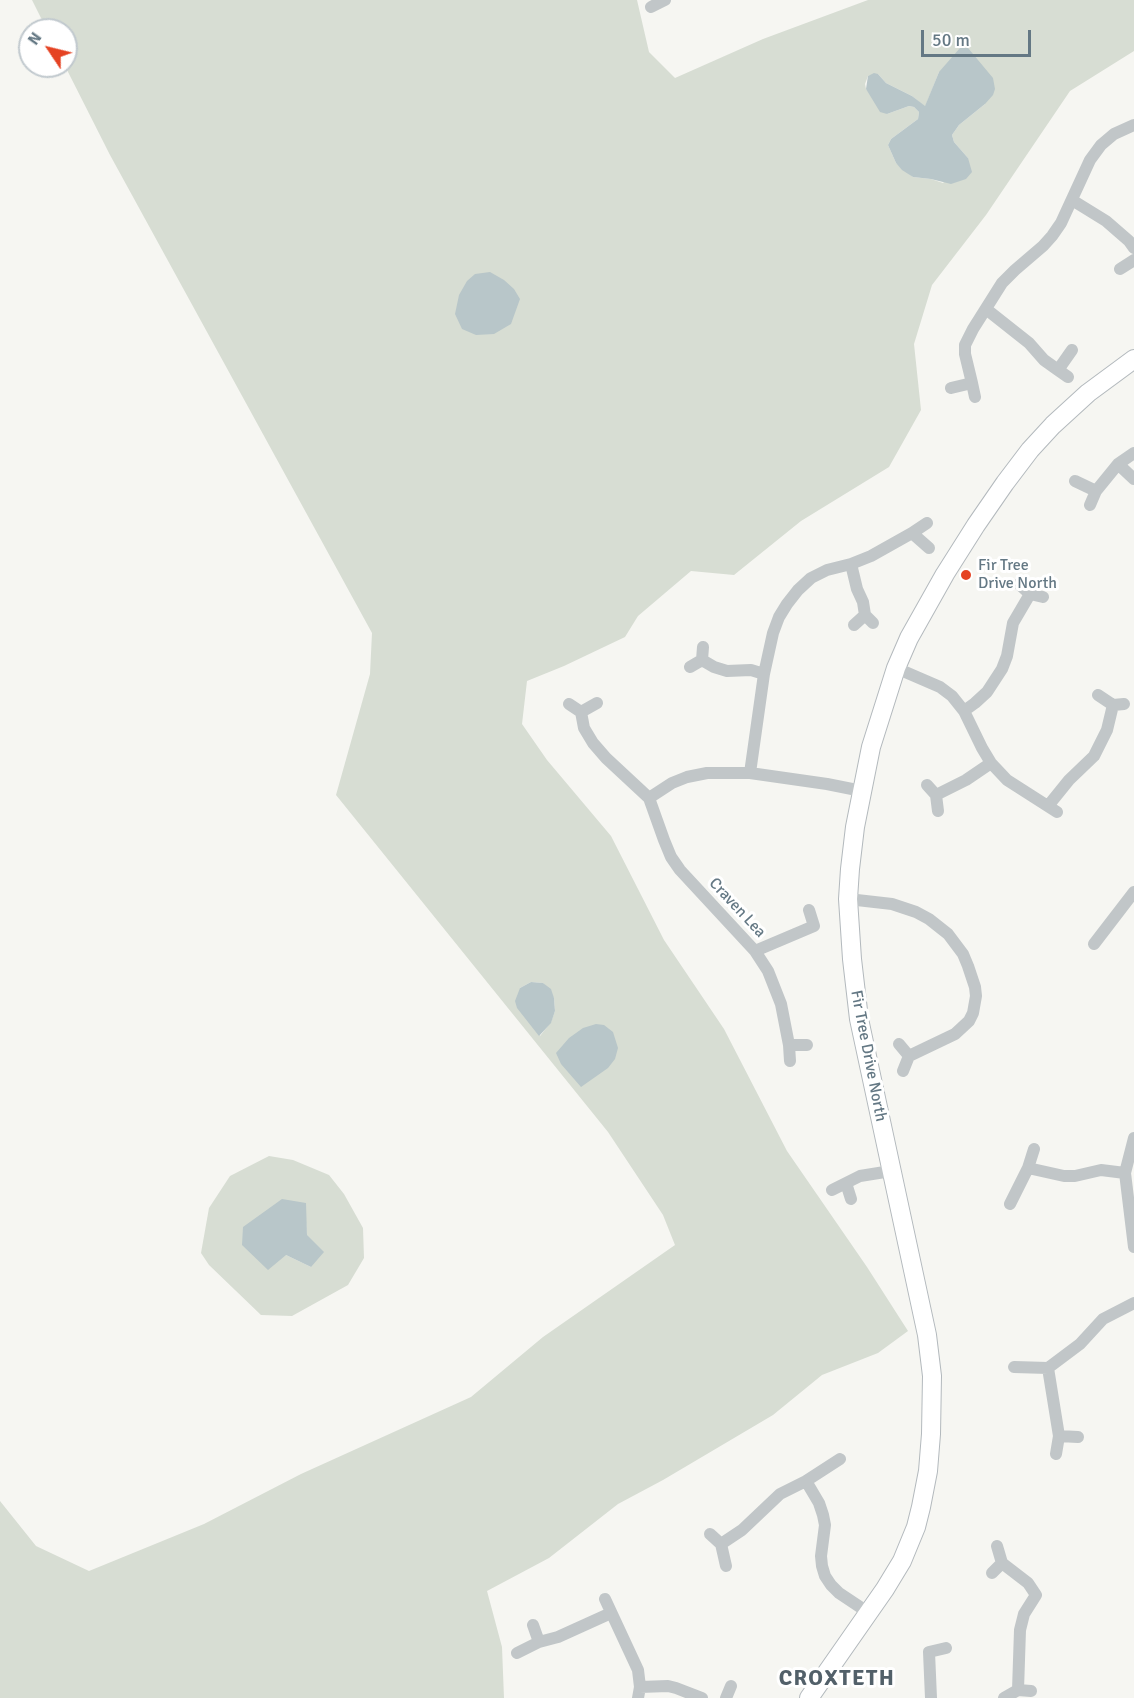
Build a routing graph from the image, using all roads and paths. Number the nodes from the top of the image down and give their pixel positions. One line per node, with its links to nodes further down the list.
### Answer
1 (666, 0): 2 (street)
2 (651, 8)
3 (1134, 125): 4 (street)
4 (1072, 200): 5 (street); 8 (street)
5 (1134, 248)
6 (1134, 260): 7 (street)
7 (1120, 269)
8 (986, 309): 9 (street); 11 (street)
9 (1072, 350)
10 (1134, 359): 31 (street, Fir Tree Drive North)
11 (972, 383): 12 (street); 13 (street)
12 (951, 388)
13 (975, 397)
14 (1134, 453): 15 (street)
15 (1118, 464): 16 (street); 18 (street)
16 (1134, 479)
17 (1075, 481): 18 (street)
18 (1096, 491): 19 (street)
19 (1090, 505)
20 (927, 523): 21 (street)
21 (912, 533): 22 (street); 23 (street)
22 (929, 548)
23 (851, 564): 27 (street); 32 (street)
24 (1019, 584): 25 (street)
25 (1030, 594): 26 (street); 36 (street)
26 (1043, 597)
27 (854, 625)
28 (704, 647): 29 (street)
29 (702, 660): 30 (street); 32 (street)
30 (690, 667)
31 (896, 668): 36 (street); 41 (street, Fir Tree Drive North)
32 (764, 674): 39 (street)
33 (1098, 695): 38 (street)
34 (597, 703): 37 (street)
35 (569, 704): 37 (street)
36 (964, 711): 38 (street)
37 (581, 712): 43 (street, Craven Lea)
38 (991, 763): 42 (street)
39 (750, 773): 41 (street); 43 (street)
40 (927, 785): 42 (street)
41 (862, 791): 46 (street, Fir Tree Drive North)
42 (936, 795): 44 (street)
43 (649, 798): 49 (street, Craven Lea)
44 (938, 812)
45 (1133, 896): 48 (street)
46 (848, 899): 53 (street); 59 (street, Fir Tree Drive North)
47 (809, 910): 49 (street)
48 (1094, 944)
49 (755, 951): 52 (street, Craven Lea)
50 (807, 1044): 52 (street)
51 (900, 1044): 53 (street)
52 (789, 1045): 54 (street, Craven Lea)
53 (909, 1056): 55 (street)
54 (790, 1061)
55 (903, 1071)
56 (1134, 1138): 60 (street)
57 (1034, 1149): 58 (street)
58 (1028, 1168): 60 (street); 64 (street)
59 (891, 1171): 61 (street); 82 (street, Fir Tree Drive North)
60 (1125, 1173): 65 (street)
61 (846, 1183): 62 (street); 63 (street)
62 (832, 1190)
63 (851, 1199)
64 (1010, 1204)
65 (1134, 1247)
66 (1134, 1303): 68 (street)
67 (1014, 1367): 68 (street)
68 (1048, 1368): 69 (street)
69 (1059, 1436): 70 (street); 71 (street)
70 (1078, 1437)
71 (1056, 1454)
72 (840, 1460): 73 (street)
73 (806, 1481): 75 (street); 82 (street)
74 (710, 1534): 75 (street)
75 (721, 1544): 78 (street)
76 (997, 1546): 77 (street)
77 (1002, 1563): 79 (street); 93 (street)
78 (726, 1566)
79 (992, 1573)
80 (605, 1599): 81 (street)
81 (611, 1613): 84 (street); 89 (street)
82 (868, 1613): 91 (street, Fir Tree Drive North)
83 (533, 1624): 84 (street)
84 (539, 1642): 88 (street)
85 (917, 1645): 87 (street)
86 (946, 1648): 87 (street)
87 (929, 1652): 92 (street)
88 (517, 1653)
89 (639, 1692): 90 (street)
90 (702, 1698)
91 (809, 1698)
92 (931, 1698)
93 (1004, 1698)

